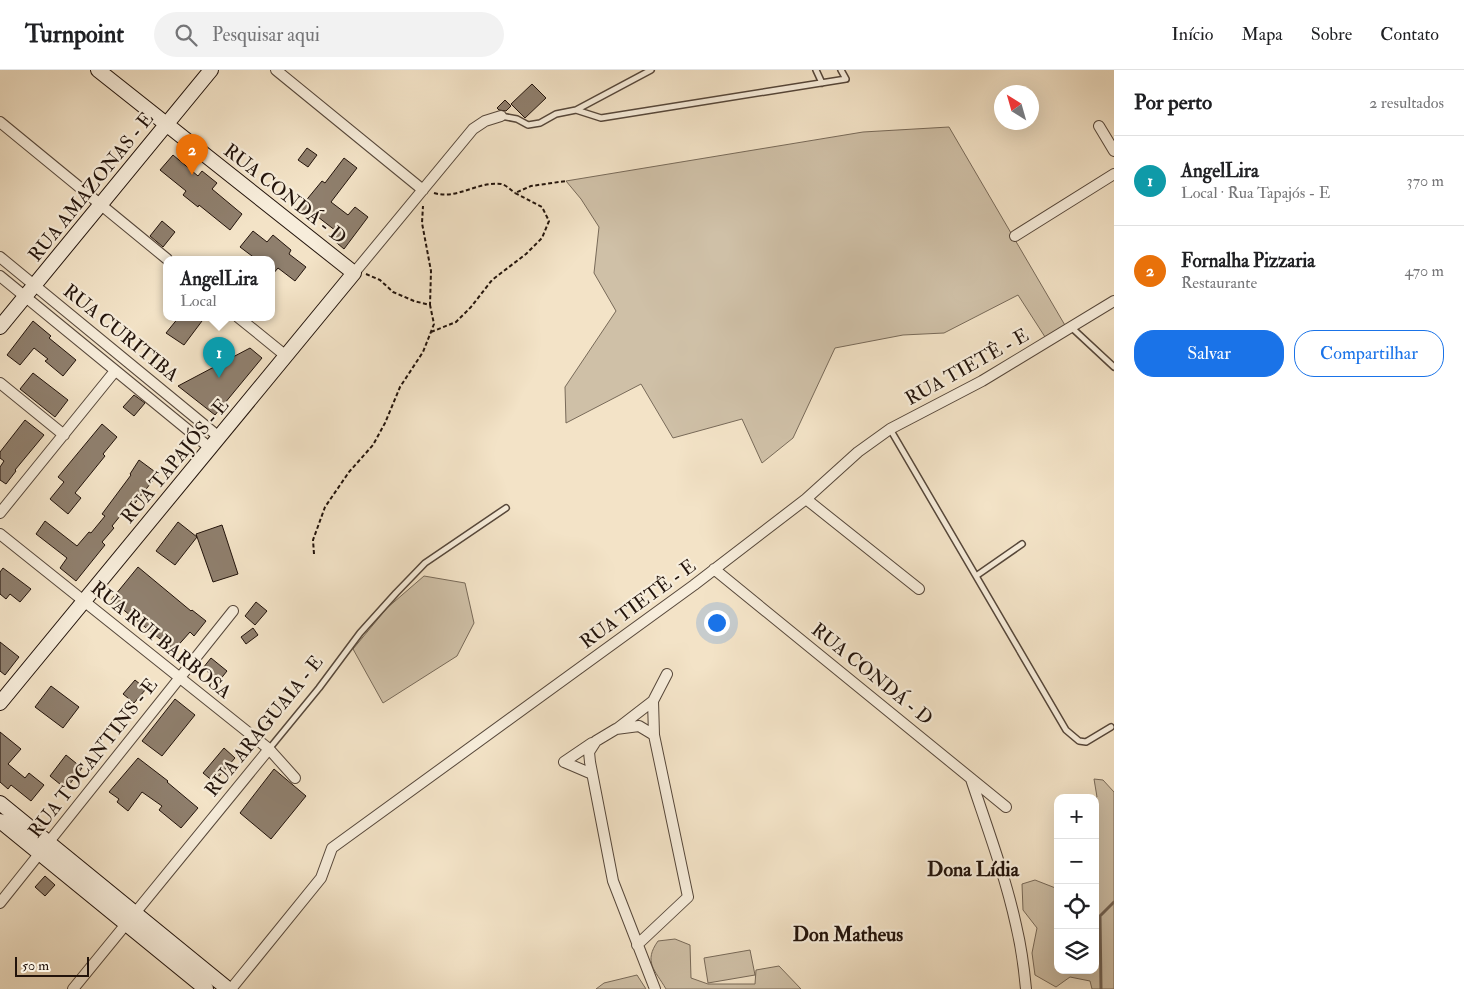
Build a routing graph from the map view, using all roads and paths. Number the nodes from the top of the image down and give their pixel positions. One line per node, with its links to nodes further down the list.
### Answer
1 (98, 70): 11 (street, RUA CONDÁ - D)
2 (211, 70): 11 (street, RUA AMAZONAS - E)
3 (276, 70): 16 (street)
4 (651, 70): 8 (lane)
5 (816, 70): 7 (lane)
6 (841, 70): 7 (lane)
7 (822, 83): 8 (lane)
8 (576, 110): 9 (lane)
9 (501, 116): 16 (street, RUA TAPAJÓS - E)
10 (0, 122): 18 (street)
11 (166, 124): 18 (street, RUA AMAZONAS - E); 22 (street, RUA CONDÁ - D)
12 (1099, 126): 13 (street)
13 (1114, 151)
14 (1114, 174): 19 (street)
15 (566, 181): 17 (path)
16 (423, 190): 17 (path); 22 (street, RUA TAPAJÓS - E); 27 (path)
17 (515, 192): 31 (path)
18 (100, 204): 20 (street); 24 (street, RUA AMAZONAS - E)
19 (1015, 236)
20 (163, 256)
21 (0, 257): 24 (street, RUA CURITIBA)
22 (355, 271): 27 (path); 32 (street, RUA TAPAJÓS - E)
23 (0, 276): 25 (street, RUA CURITIBA)
24 (34, 285): 25 (street, RUA AMAZONAS - E); 38 (street, RUA CURITIBA)
25 (25, 297): 29 (street, RUA AMAZONAS - E); 34 (street, RUA CURITIBA)
26 (1114, 301): 30 (street, RUA TIETÊ - E)
27 (430, 305): 31 (path)
28 (243, 321): 32 (street)
29 (0, 327)
30 (1071, 328): 33 (lane); 36 (street, RUA TIETÊ - E)
31 (431, 332): 45 (path)
32 (286, 356): 38 (street, RUA TAPAJÓS - E)
33 (1114, 367)
34 (115, 371): 37 (street); 39 (street, RUA CURITIBA)
35 (0, 383): 37 (street)
36 (890, 429): 40 (street, RUA TIETÊ - E); 47 (lane)
37 (64, 435): 42 (street)
38 (219, 437): 39 (street, RUA TAPAJÓS - E)
39 (210, 448): 49 (street, RUA TAPAJÓS - E)
40 (806, 498): 46 (street, RUA TIETÊ - E); 48 (street)
41 (506, 508): 59 (lane, RUA ARAGUAIA - E)
42 (0, 514)
43 (0, 534): 49 (street, RUA RUI BARBOSA)
44 (1022, 544): 47 (lane)
45 (314, 554)
46 (714, 569): 62 (street, RUA CONDÁ - D); 74 (street, RUA TIETÊ - E)
47 (976, 576): 55 (lane)
48 (918, 589)
49 (84, 601): 52 (street, RUA RUI BARBOSA); 54 (street, RUA TAPAJÓS - E)
50 (233, 611): 52 (street, RUA TOCANTINS - E)
51 (667, 674): 53 (street)
52 (179, 677): 59 (street, RUA RUI BARBOSA); 66 (street, RUA TOCANTINS - E)
53 (653, 701): 56 (street); 57 (street)
54 (0, 703)
55 (1111, 727)
56 (616, 728): 57 (street); 58 (street)
57 (654, 735): 71 (street)
58 (596, 741): 60 (street); 60 (street)
59 (269, 749): 61 (street, RUA RUI BARBOSA); 69 (street, RUA ARAGUAIA - E)
60 (592, 774): 71 (street)
61 (295, 778)
62 (970, 778): 64 (street, RUA CONDÁ - D); 76 (street)
63 (0, 803): 66 (street)
64 (1006, 807)
65 (0, 822): 67 (street)
66 (49, 842): 67 (street, RUA TOCANTINS - E); 69 (street)
67 (40, 854): 68 (street, RUA TOCANTINS - E); 70 (street)
68 (0, 903)
69 (135, 913): 70 (street, RUA ARAGUAIA - E); 74 (street)
70 (126, 924): 72 (street, RUA ARAGUAIA - E); 73 (street)
71 (637, 945): 75 (street)
72 (73, 989)
73 (206, 989)
74 (229, 989)
75 (655, 989)
76 (1026, 989)

